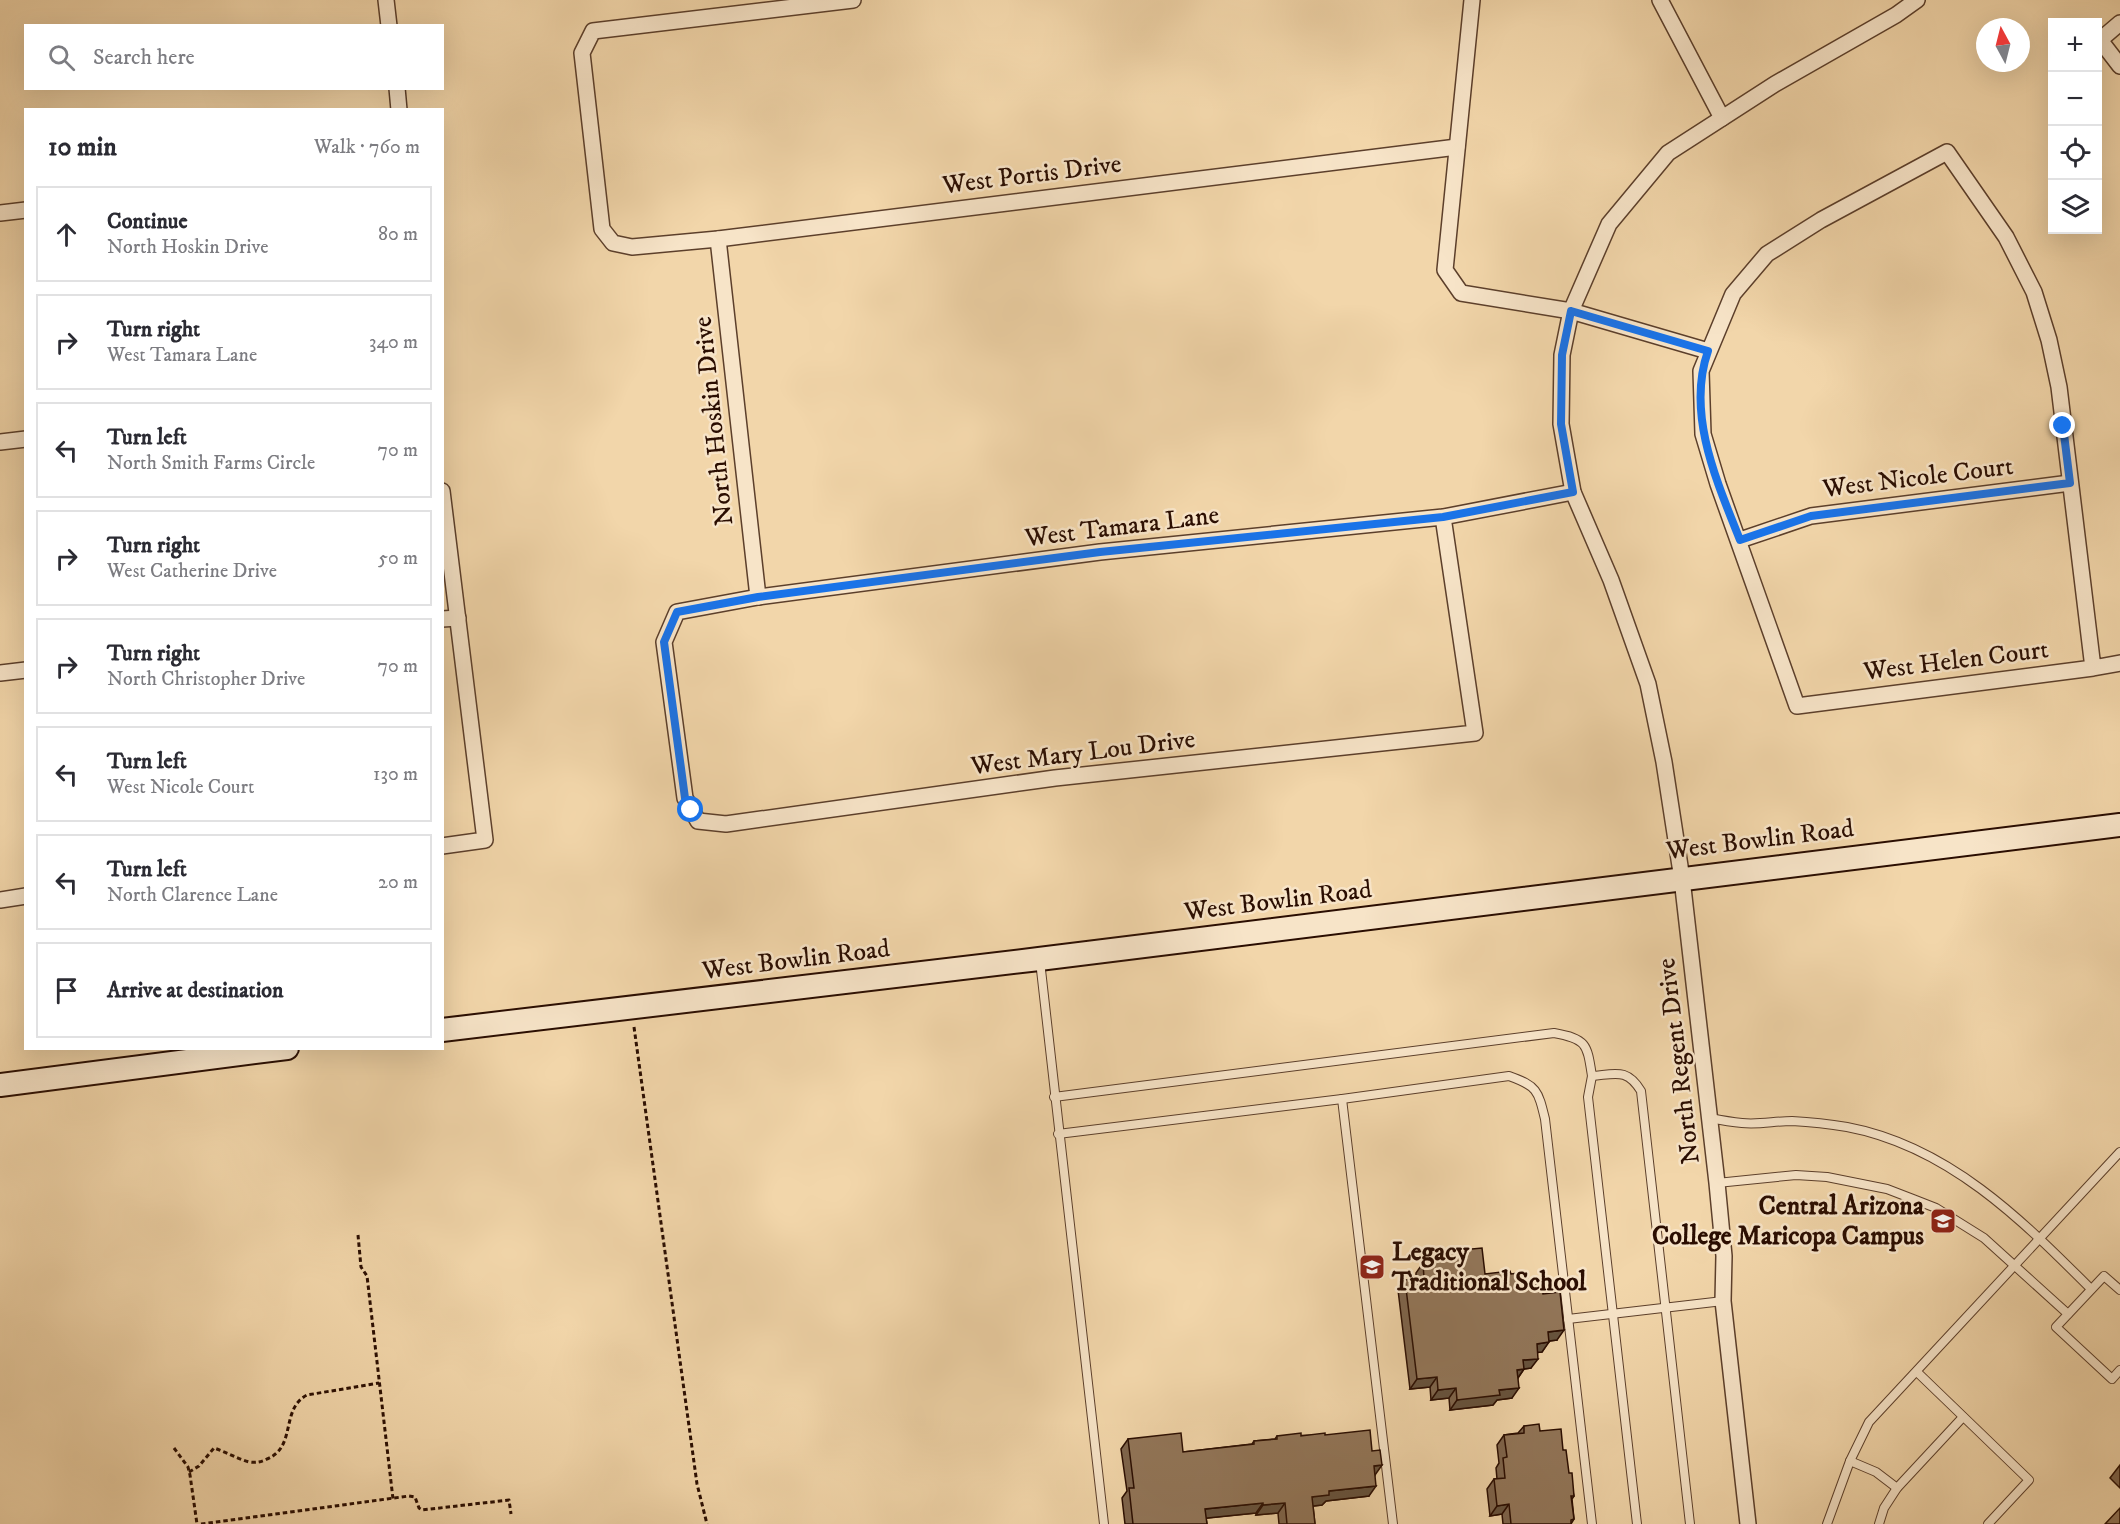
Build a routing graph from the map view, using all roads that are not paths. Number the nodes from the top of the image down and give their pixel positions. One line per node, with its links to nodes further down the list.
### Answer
1 (386, 0): 7 (street)
2 (853, 0): 15 (street, West Portis Drive)
3 (1472, 0): 12 (street)
4 (1660, 0): 11 (street)
5 (1917, 0): 11 (street, North Regent Drive)
6 (2120, 23): 8 (street)
7 (389, 24)
8 (2120, 66)
9 (397, 90): 10 (street)
10 (399, 108)
11 (1722, 118): 16 (street, North Regent Drive)
12 (1457, 147): 15 (street, West Portis Drive); 16 (street)
13 (24, 210): 14 (street)
14 (0, 213)
15 (718, 238): 25 (street, North Hoskin Drive)
16 (1571, 311): 17 (street); 21 (street, North Regent Drive)
17 (1708, 351): 20 (street); 24 (street)
18 (24, 439): 19 (street)
19 (0, 442)
20 (2070, 483): 24 (street, West Nicole Court); 29 (street)
21 (1573, 492): 23 (street, West Tamara Lane); 35 (street, North Regent Drive)
22 (444, 507): 26 (street)
23 (1443, 517): 25 (street, West Tamara Lane); 32 (street, West Mary Lou Drive)
24 (1740, 540): 29 (street, West Helen Court)
25 (758, 597): 32 (street, West Tamara Lane)
26 (458, 618): 27 (street); 34 (street)
27 (444, 620)
28 (2120, 663): 29 (street, West Helen Court)
29 (2093, 668)
30 (24, 670): 31 (street)
31 (0, 673)
32 (698, 821)
33 (2120, 825): 35 (street, West Bowlin Road)
34 (444, 846)
35 (1682, 879): 38 (street, West Bowlin Road); 45 (street, North Regent Drive)
36 (24, 896): 37 (street)
37 (0, 900)
38 (1040, 959): 39 (street, West Bowlin Road); 43 (lane)
39 (444, 1030)
40 (271, 1050): 42 (street)
41 (1592, 1076): 43 (lane); 54 (lane); 55 (lane)
42 (0, 1084)
43 (1054, 1097): 46 (lane)
44 (1342, 1099): 46 (lane); 57 (lane); 64 (lane)
45 (1710, 1118): 48 (street, North Regent Drive); 49 (lane)
46 (1058, 1134): 63 (lane)
47 (2120, 1152): 49 (lane)
48 (1717, 1183): 50 (lane); 53 (street, North Regent Drive)
49 (2039, 1238): 50 (lane); 51 (lane)
50 (2014, 1265): 56 (lane); 59 (lane)
51 (2091, 1289): 52 (lane); 56 (lane)
52 (2120, 1290)
53 (1724, 1300): 54 (lane); 68 (street, North Regent Drive)
54 (1665, 1307): 55 (lane); 67 (lane)
55 (1614, 1314): 57 (lane); 66 (lane)
56 (2068, 1314): 58 (lane)
57 (1568, 1319): 65 (lane)
58 (2120, 1370)
59 (1917, 1372): 60 (lane); 61 (lane)
60 (1963, 1417): 62 (lane); 71 (lane)
61 (1850, 1461): 62 (lane); 69 (lane)
62 (1897, 1488): 70 (lane)
63 (1104, 1524)
64 (1393, 1524)
65 (1592, 1524)
66 (1637, 1524)
67 (1690, 1524)
68 (1748, 1524)
69 (1827, 1524)
70 (1879, 1524)
71 (1989, 1524)

